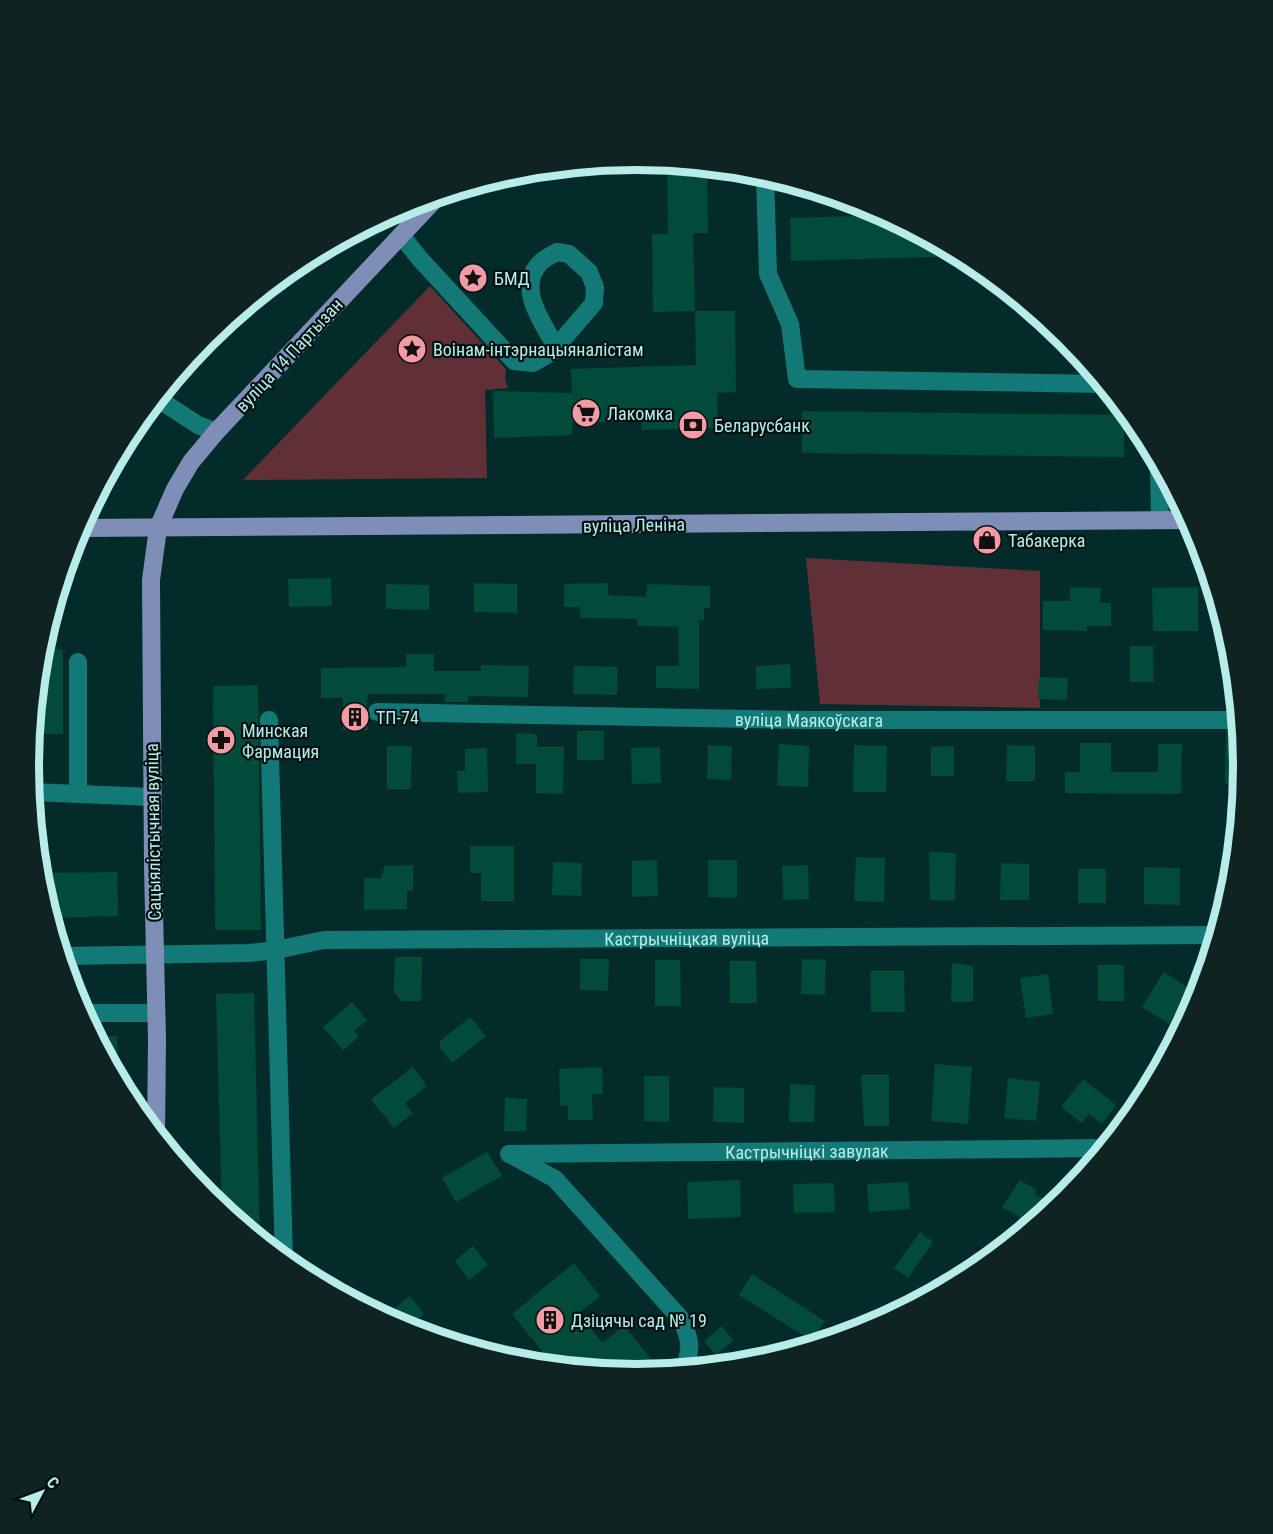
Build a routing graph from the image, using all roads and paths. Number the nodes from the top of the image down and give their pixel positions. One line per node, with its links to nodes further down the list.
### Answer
1 (765, 184): 5 (street)
2 (427, 208): 3 (main road, вуліца 14 Партызан)
3 (401, 235): 4 (street); 7 (main road, вуліца 14 Партызан)
4 (556, 347): 4 (street)
5 (1095, 384)
6 (163, 402): 7 (street)
7 (216, 432): 12 (main road, вуліца 14 Партызан)
8 (1159, 478): 9 (street)
9 (1160, 520): 10 (main road, вуліца Леніна); 12 (main road, вуліца Леніна)
10 (1180, 520)
11 (89, 528): 12 (main road, вуліца Леніна)
12 (158, 528): 19 (main road, Сацыялістычная вуліца)
13 (78, 662): 18 (street)
14 (378, 712): 16 (street, вуліца Маякоўскага)
15 (269, 720): 21 (street)
16 (1232, 720)
17 (40, 792): 18 (street)
18 (78, 794): 19 (street)
19 (152, 797): 23 (main road, Сацыялістычная вуліца)
20 (1210, 935): 21 (street, Кастрычніцкая вуліца)
21 (276, 950): 23 (street, Кастрычніцкая вуліца); 28 (street)
22 (70, 956): 23 (street, Кастрычніцкая вуліца)
23 (155, 956): 25 (main road, Сацыялістычная вуліца)
24 (92, 1013): 25 (street)
25 (156, 1013): 26 (main road, Сацыялістычная вуліца)
26 (156, 1122)
27 (1097, 1148): 29 (street, Кастрычніцкі завулак)
28 (284, 1249)
29 (687, 1362)

